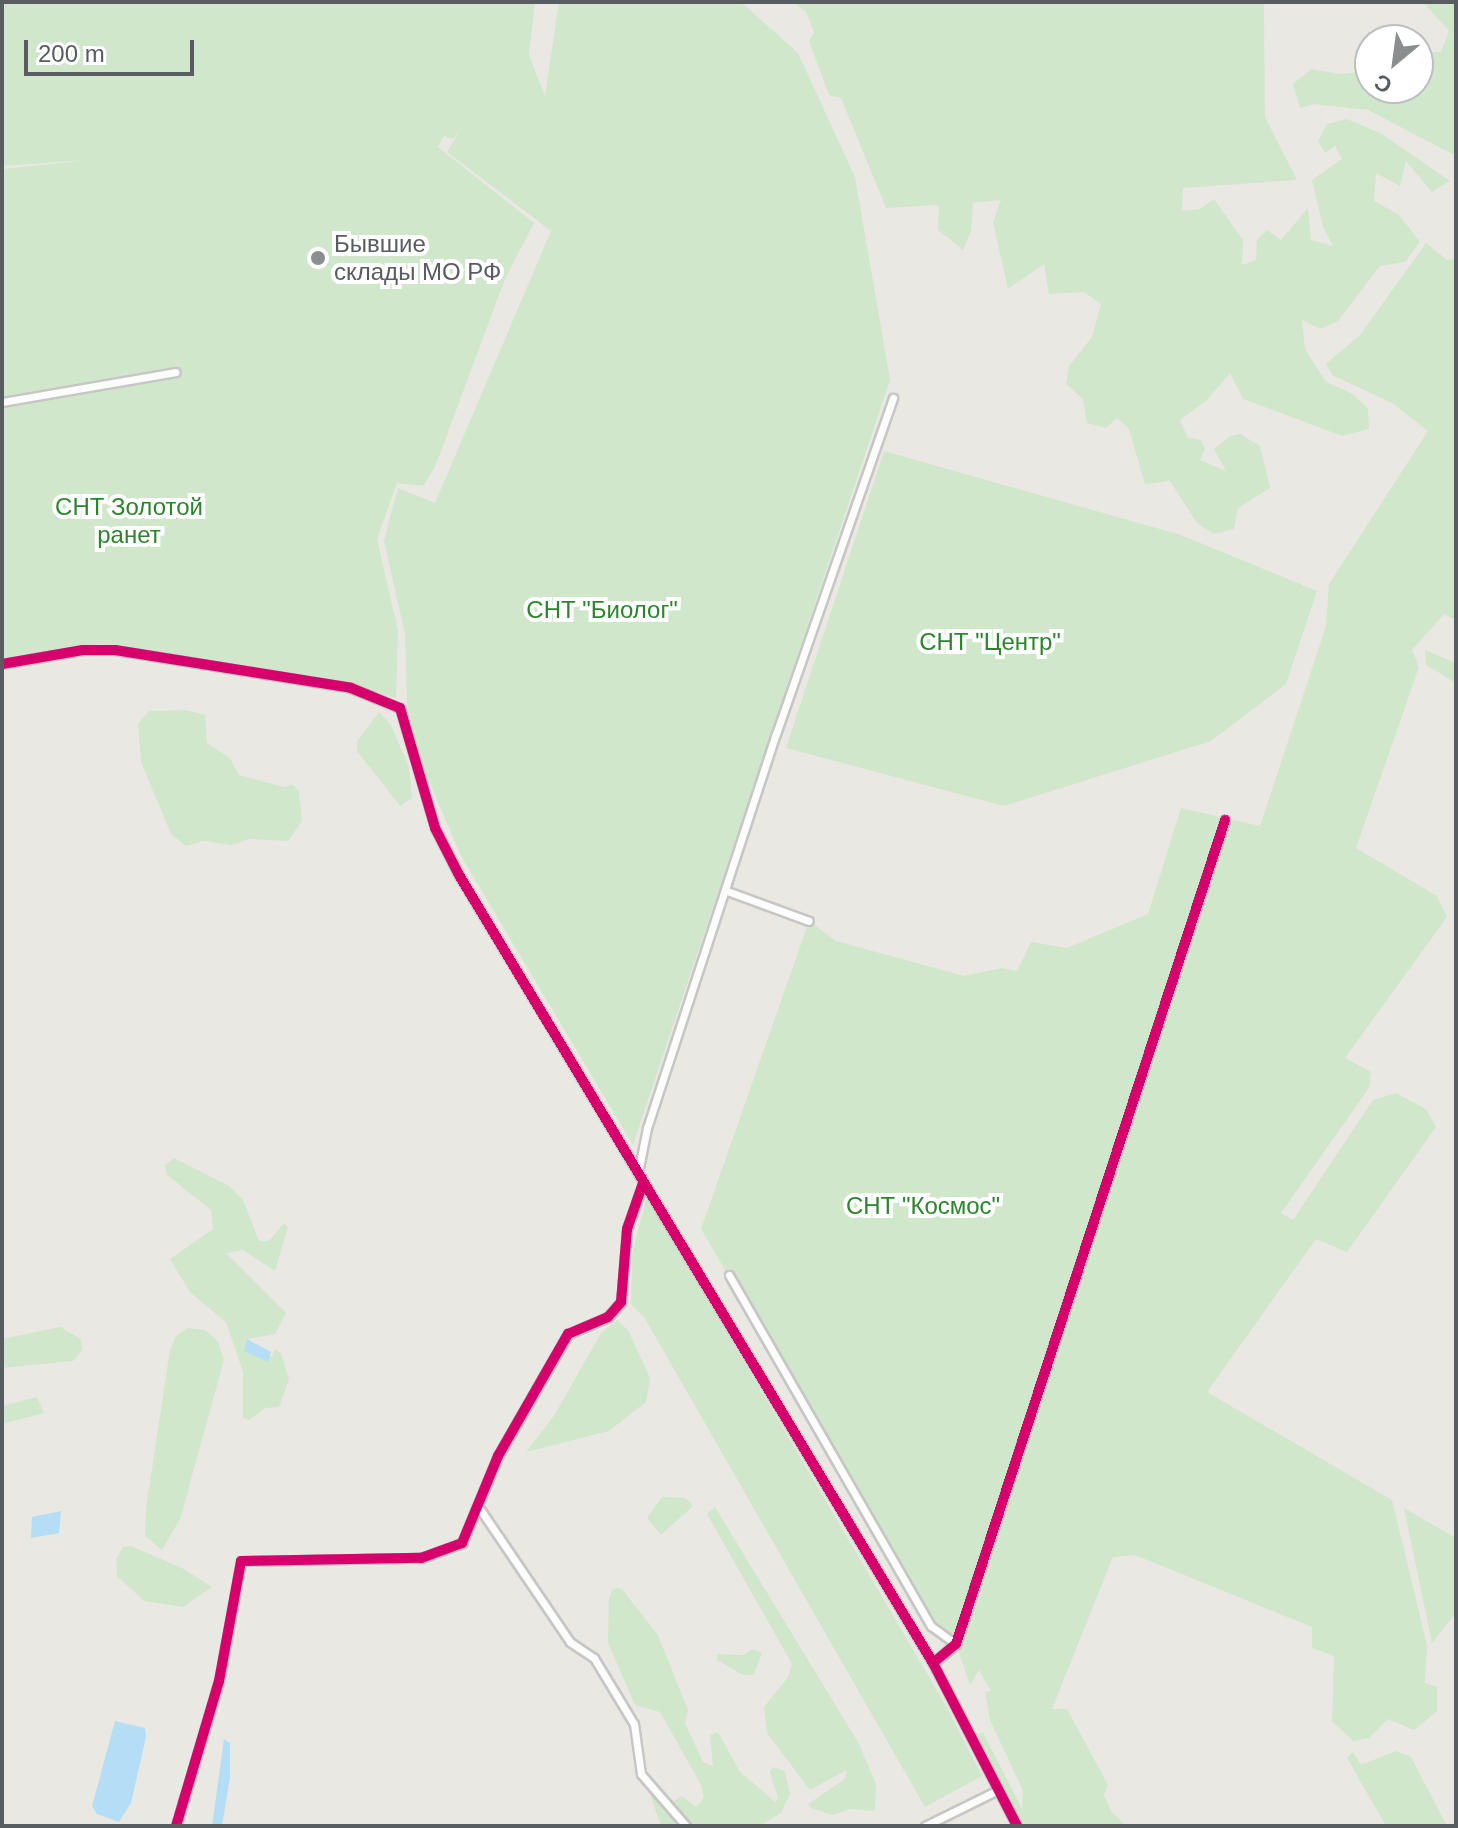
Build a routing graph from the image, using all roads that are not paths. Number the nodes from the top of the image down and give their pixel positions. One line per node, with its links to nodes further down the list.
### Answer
1 (175, 372): 3 (street)
2 (893, 398): 6 (street)
3 (2, 402)
4 (2, 664): 8 (street)
5 (1225, 820): 12 (street)
6 (727, 891): 7 (street); 8 (street)
7 (809, 921)
8 (638, 1173): 9 (street)
9 (643, 1183): 11 (street); 13 (street)
10 (729, 1275): 12 (street)
11 (480, 1509): 15 (street); 16 (street)
12 (956, 1644): 13 (street)
13 (933, 1663): 14 (street)
14 (998, 1790): 17 (street); 18 (street)
15 (176, 1826)
16 (686, 1826)
17 (925, 1826)
18 (1017, 1826)

